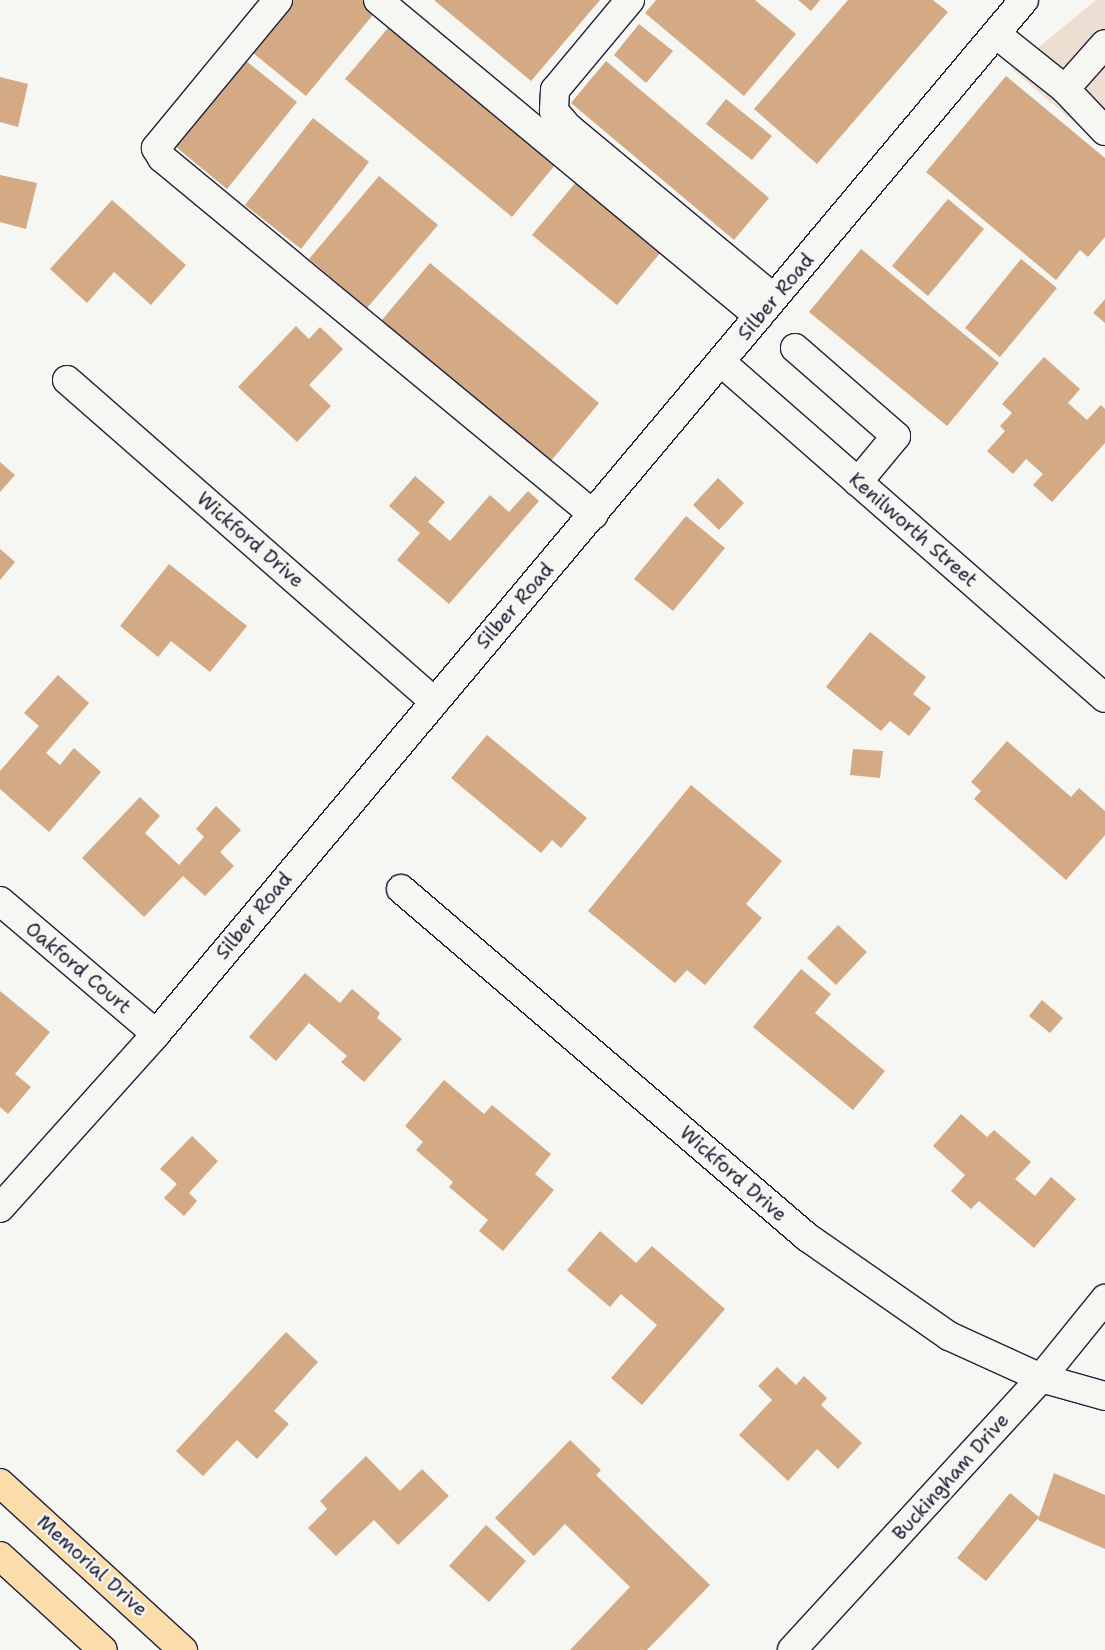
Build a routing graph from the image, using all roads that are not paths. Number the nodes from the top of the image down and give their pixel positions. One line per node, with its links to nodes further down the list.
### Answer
1 (278, 0): 14 (street)
2 (378, 0): 9 (street)
3 (630, 0): 9 (street)
4 (1024, 0): 5 (street, Silber Road)
5 (996, 34): 7 (street); 9 (street, Silber Road)
6 (1105, 44): 7 (street)
7 (1065, 88): 8 (street)
8 (1105, 131)
9 (767, 307): 11 (street, Silber Road)
10 (796, 348): 13 (street)
11 (721, 362): 13 (street, Kenilworth Street); 14 (street, Silber Road)
12 (67, 380): 16 (street, Wickford Drive)
13 (858, 482): 15 (street, Kenilworth Street)
14 (594, 515): 16 (street, Silber Road)
15 (1105, 698)
16 (434, 701): 19 (street, Silber Road)
17 (401, 889): 22 (street, Wickford Drive)
18 (0, 901): 19 (street, Oakford Court)
19 (156, 1034): 20 (street, Silber Road)
20 (0, 1208)
21 (1105, 1299): 22 (street, Buckingham Drive)
22 (1041, 1378): 23 (street, Wickford Drive); 28 (street, Buckingham Drive)
23 (1105, 1396)
24 (0, 1483): 27 (main road, Memorial Drive)
25 (0, 1556): 26 (main road)
26 (103, 1650)
27 (183, 1650)
28 (792, 1650)

